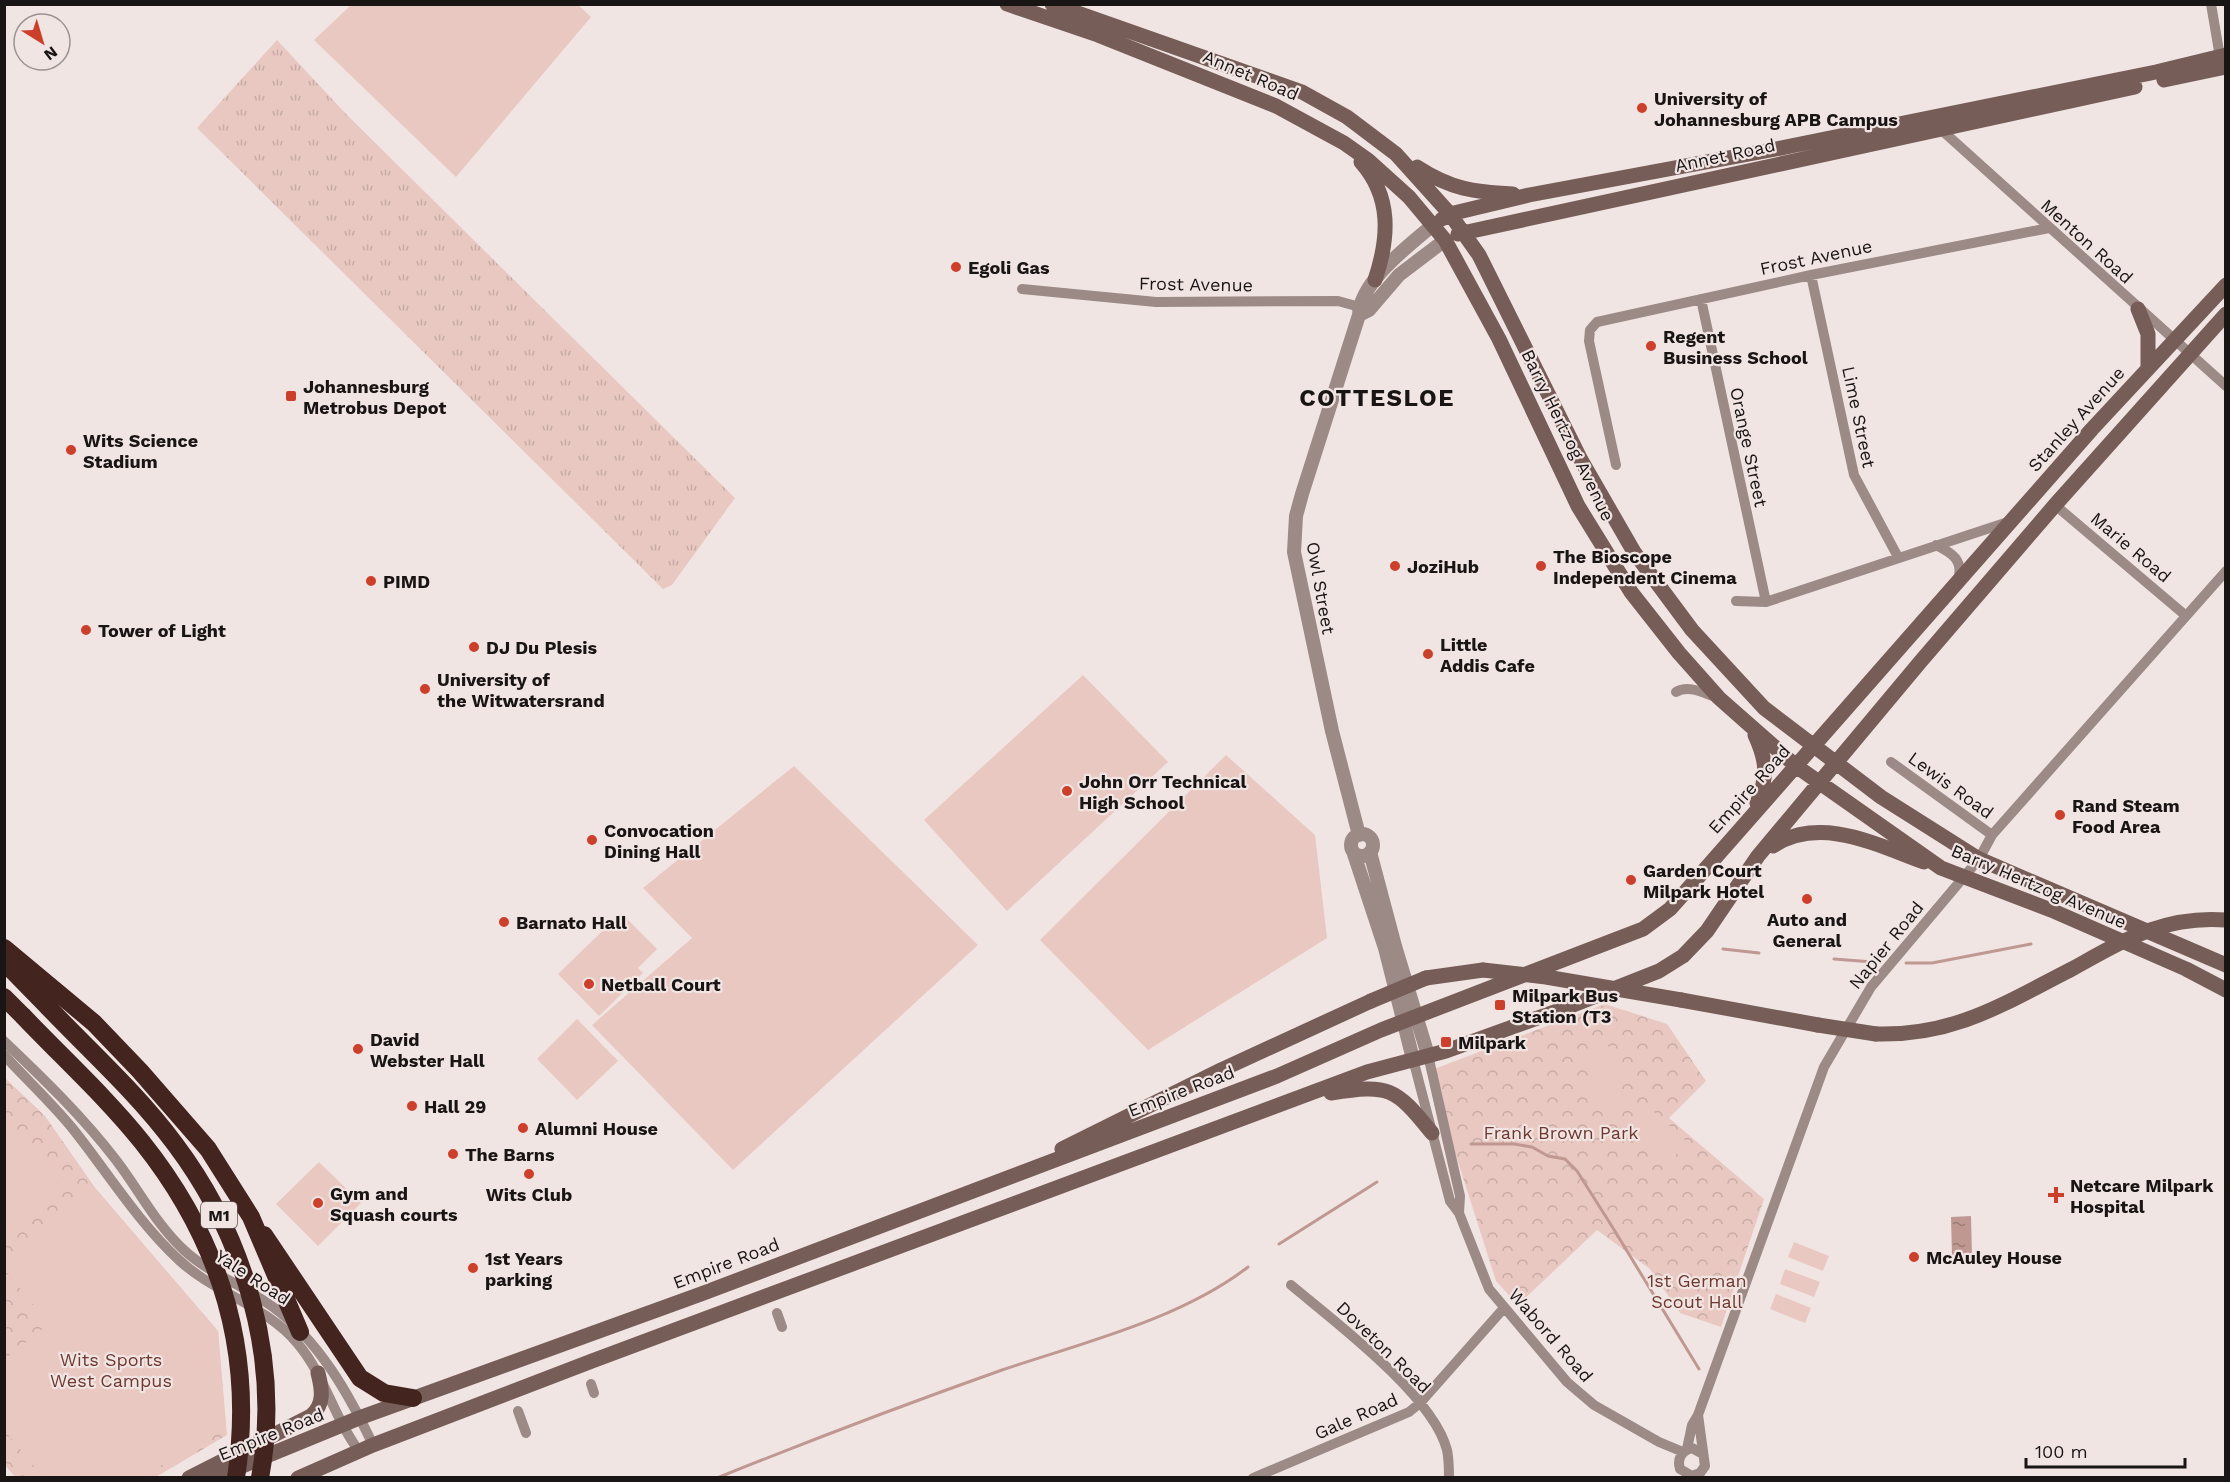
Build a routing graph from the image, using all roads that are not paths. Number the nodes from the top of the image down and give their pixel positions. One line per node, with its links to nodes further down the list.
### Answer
1 (1007, 4): 6 (main road, Annet Road)
2 (1052, 4): 7 (main road, Annet Road)
3 (2211, 4): 4 (street)
4 (2222, 62): 5 (main road, Annet Road)
5 (1934, 123): 8 (main road, Annet Road); 11 (street, Menton Road); 12 (main road, Annet Road)
6 (1344, 143): 10 (main road, Annet Road); 15 (main road)
7 (1396, 154): 8 (main road); 9 (main road, Annet Road)
8 (1529, 195): 9 (main road, Annet Road)
9 (1450, 214): 10 (main road, Annet Road); 12 (main road, Barry Hertzog Avenue)
10 (1434, 224): 13 (main road, Barry Hertzog Avenue); 15 (street, Owl Street)
11 (2049, 228): 14 (street, Frost Avenue); 19 (street, Menton Road)
12 (1464, 231): 13 (main road, Annet Road); 39 (main road, Barry Hertzog Avenue)
13 (1445, 240): 20 (street, Owl Street); 37 (main road, Barry Hertzog Avenue)
14 (1811, 275): 18 (street, Frost Avenue); 30 (street, Lime Street)
15 (1375, 280): 20 (street, Owl Street)
16 (2226, 285): 22 (main road, Stanley Avenue)
17 (1022, 289): 20 (street, Frost Avenue)
18 (1701, 299): 26 (street, Frost Avenue); 34 (street, Orange Street)
19 (2138, 309): 22 (street, Menton Road); 24 (main road)
20 (1362, 310): 45 (street, Owl Street)
21 (2226, 314): 23 (main road)
22 (2173, 340): 23 (street, Menton Road); 24 (main road, Stanley Avenue)
23 (2189, 355): 25 (street, Menton Road); 27 (main road)
24 (2148, 368): 28 (main road, Stanley Avenue)
25 (2226, 386)
26 (1616, 465)
27 (2055, 505): 35 (street, Marie Road); 41 (main road)
28 (2012, 521): 29 (street); 32 (main road, Empire Road)
29 (1936, 545): 30 (street); 32 (street)
30 (1898, 557): 34 (street)
31 (2226, 571): 35 (street, Napier Road)
32 (1957, 585): 39 (main road, Empire Road)
33 (1736, 601): 34 (street)
34 (1766, 602)
35 (2185, 615): 46 (street, Napier Road)
36 (1676, 692): 37 (street)
37 (1719, 698): 38 (main road, Barry Hertzog Avenue)
38 (1752, 729): 42 (main road, Barry Hertzog Avenue); 44 (main road)
39 (1813, 746): 41 (main road, Barry Hertzog Avenue); 42 (main road, Empire Road)
40 (1891, 762): 46 (street, Lewis Road)
41 (1837, 764): 43 (main road); 50 (main road, Barry Hertzog Avenue)
42 (1796, 766): 43 (main road, Barry Hertzog Avenue); 44 (main road, Empire Road)
43 (1821, 782): 49 (main road); 51 (main road, Barry Hertzog Avenue)
44 (1753, 814): 60 (main road, Empire Road)
45 (1359, 835): 47 (street); 48 (street)
46 (1992, 835): 50 (street, Napier Road)
47 (1371, 852): 48 (street); 60 (street)
48 (1354, 854): 60 (street)
49 (1758, 856): 51 (main road); 63 (main road)
50 (1979, 859): 52 (street, Napier Road); 56 (main road, Barry Hertzog Avenue)
51 (1941, 868): 52 (main road, Barry Hertzog Avenue)
52 (1963, 878): 57 (main road, Barry Hertzog Avenue); 79 (street, Napier Road)
53 (2226, 920): 67 (main road, bridge)
54 (4, 948): 59 (highway)
55 (4, 962): 59 (highway, M1)
56 (2226, 964)
57 (2226, 990)
58 (4, 997): 93 (highway, M1, bridge)
59 (56, 1002): 69 (highway); 94 (highway, M1, bridge)
60 (1410, 1020): 63 (street); 64 (street); 67 (main road, Empire Road)
61 (4, 1041): 74 (street, Yale Road)
62 (4, 1055): 75 (street, Yale Road)
63 (1428, 1055): 64 (main road); 68 (street, Wabord Road)
64 (1413, 1059): 65 (main road); 66 (street, Wabord Road)
65 (1303, 1097): 66 (main road); 85 (main road)
66 (1432, 1133): 68 (street, Wabord Road)
67 (1049, 1162): 76 (main road, Empire Road)
68 (1459, 1214): 71 (street, Wabord Road)
69 (251, 1217): 74 (highway); 76 (highway)
70 (1291, 1284): 77 (street, Doveton Road)
71 (1504, 1308): 77 (street, Gale Road); 83 (street, Wabord Road)
72 (777, 1313): 73 (street)
73 (782, 1327)
74 (300, 1332): 80 (street, Yale Road)
75 (318, 1373): 81 (street, Yale Road); 84 (main road)
76 (413, 1398): 80 (main road, Empire Road)
77 (1420, 1403): 96 (street, Gale Road); 97 (street, Doveton Road)
78 (518, 1411): 82 (street)
79 (1698, 1415): 86 (street, Napier Road); 87 (street, Napier Road)
80 (359, 1418): 81 (main road, Empire Road); 85 (street, Yale Road)
81 (339, 1427): 84 (main road); 85 (street, Yale Road); 92 (main road, Empire Road)
82 (526, 1433)
83 (1659, 1443): 86 (street, Wabord Road); 89 (street, Wabord Road)
84 (251, 1445): 91 (main road)
85 (366, 1448): 95 (main road)
86 (1685, 1451): 87 (street); 89 (street)
87 (1703, 1454): 88 (street)
88 (1705, 1466): 90 (street); 98 (street)
89 (1679, 1470): 90 (street)
90 (1694, 1476)
91 (189, 1478)
92 (213, 1478)
93 (236, 1478)
94 (260, 1478)
95 (298, 1478)
96 (1253, 1478)
97 (1449, 1478)
98 (1710, 1478)

